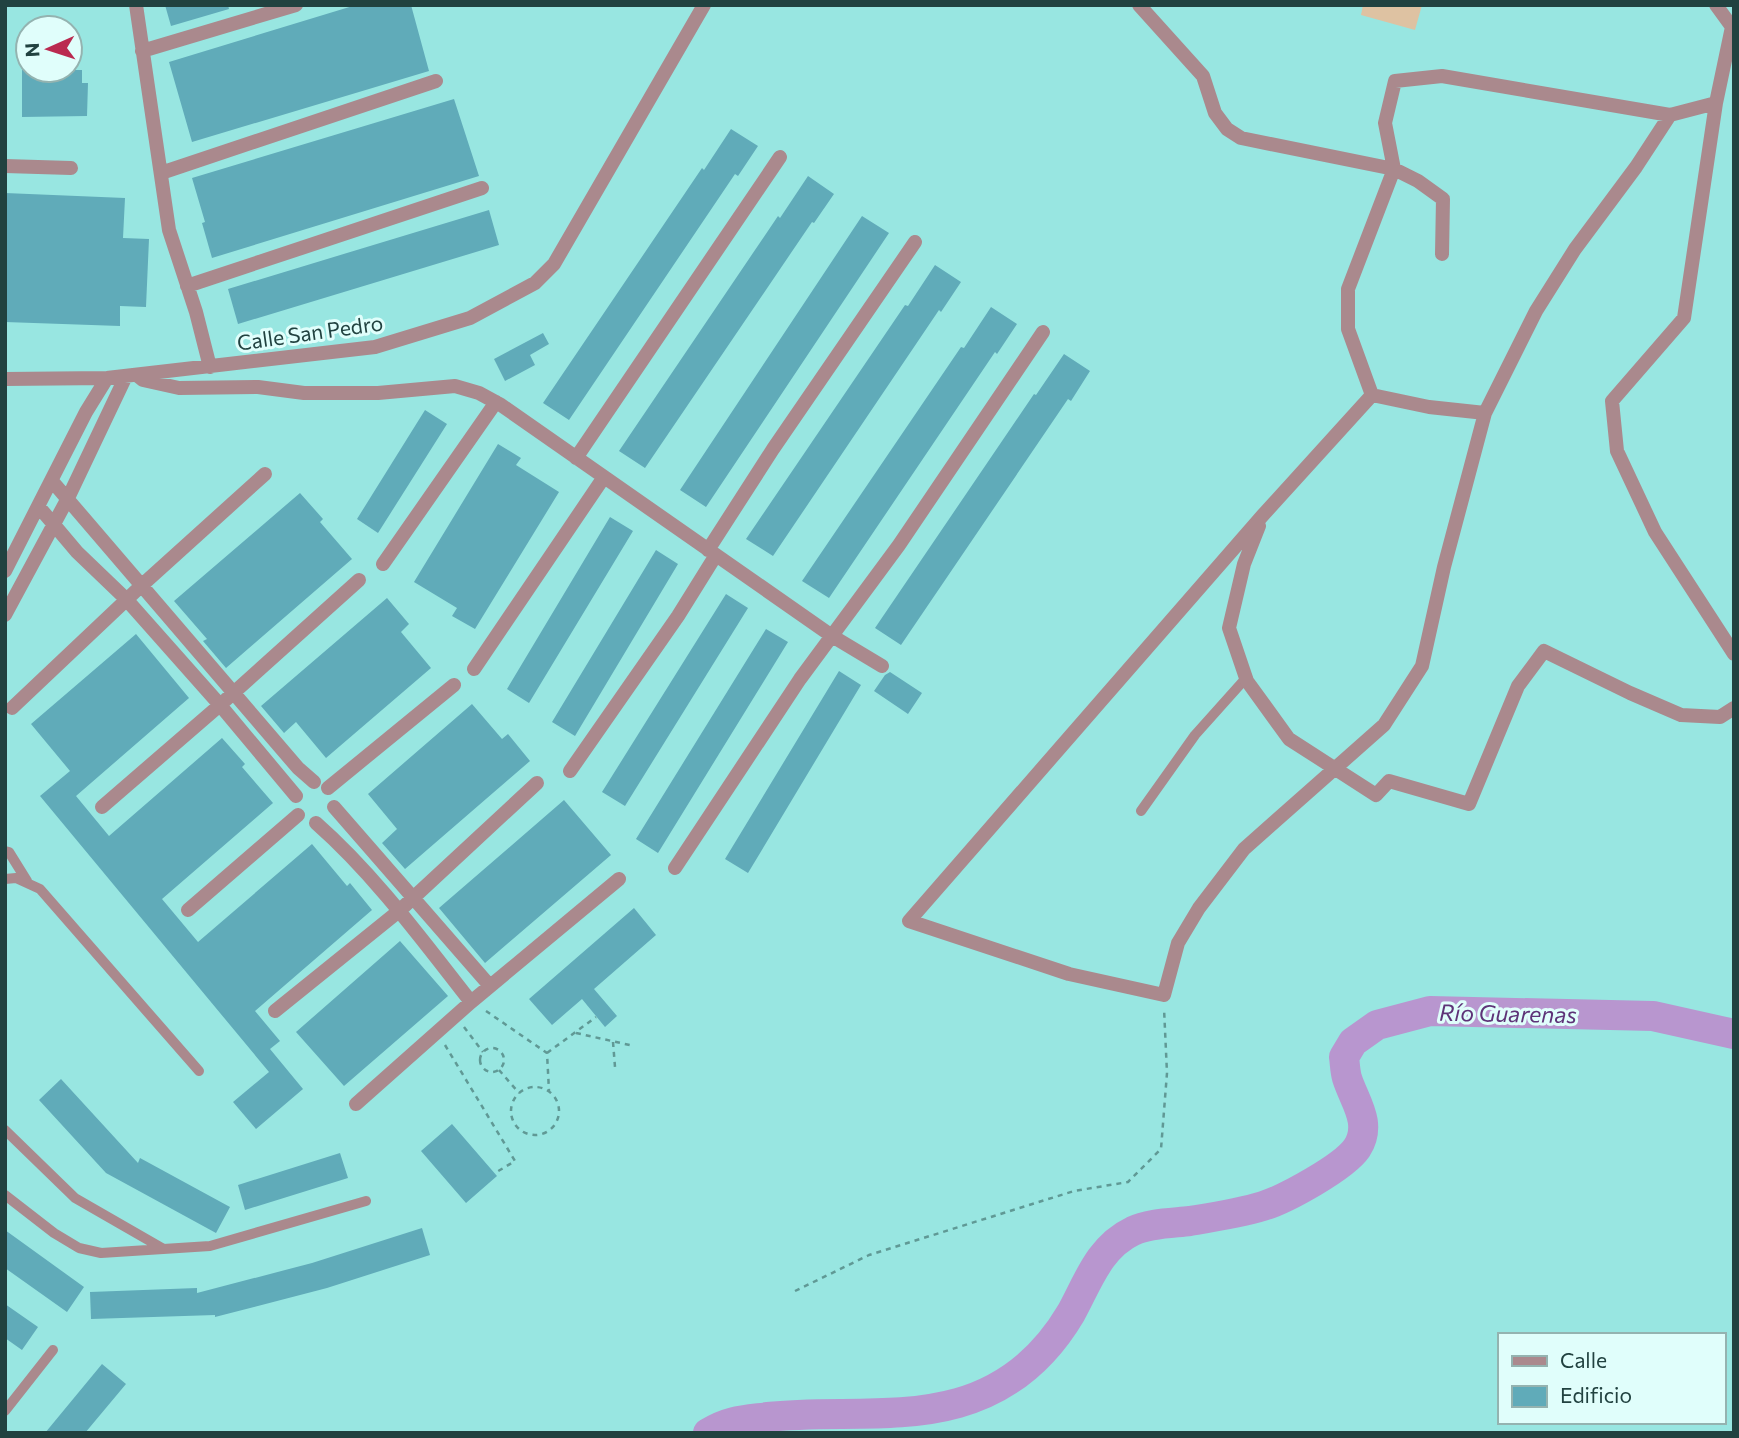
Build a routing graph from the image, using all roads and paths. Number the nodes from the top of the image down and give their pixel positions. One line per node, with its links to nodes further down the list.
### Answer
1 (136, 5): 6 (street)
2 (296, 5): 6 (street)
3 (704, 5): 20 (street, Calle San Pedro)
4 (1139, 5): 13 (street)
5 (1716, 5): 8 (street)
6 (142, 51): 14 (street)
7 (436, 80): 14 (street)
8 (1716, 103): 9 (street); 43 (street)
9 (1670, 116): 13 (street); 26 (street)
10 (780, 157): 27 (street)
11 (5, 166): 12 (street)
12 (71, 168)
13 (1394, 169): 17 (street); 24 (street)
14 (161, 173): 18 (street)
15 (482, 188): 18 (street)
16 (915, 242): 35 (street)
17 (1443, 254)
18 (187, 286): 20 (street)
19 (1043, 332): 42 (street)
20 (210, 367): 21 (street, Calle San Pedro)
21 (131, 375): 22 (street, Calle San Pedro); 25 (street); 31 (street)
22 (107, 378): 23 (street, Calle San Pedro); 30 (street)
23 (5, 379)
24 (1372, 395): 26 (street); 33 (street)
25 (496, 402): 27 (street); 36 (street)
26 (1485, 413): 52 (street)
27 (576, 458): 29 (street)
28 (265, 474): 39 (street)
29 (604, 477): 35 (street); 45 (street)
30 (52, 481): 31 (street); 32 (street)
31 (68, 498): 34 (street); 39 (street)
32 (39, 508): 34 (street); 37 (street)
33 (1264, 515): 46 (street); 71 (street)
34 (53, 524): 40 (street); 41 (street)
35 (712, 553): 42 (street); 53 (street)
36 (383, 564)
37 (5, 571)
38 (359, 580): 48 (street)
39 (141, 586): 40 (street); 48 (street)
40 (127, 600): 49 (street); 50 (street)
41 (5, 615)
42 (832, 636): 44 (street); 63 (street)
43 (1734, 654)
44 (883, 666)
45 (474, 669)
46 (1246, 678): 52 (street); 59 (lane)
47 (454, 685): 55 (street)
48 (235, 692): 49 (street); 55 (street)
49 (220, 705): 56 (street); 57 (street)
50 (12, 708)
51 (1734, 708): 52 (street)
52 (1336, 769): 71 (street)
53 (569, 771)
54 (537, 783): 67 (street)
55 (321, 785): 56 (street); 58 (street)
56 (296, 796): 60 (street)
57 (102, 807)
58 (334, 807): 61 (street); 67 (street)
59 (1141, 811)
60 (298, 815): 61 (street); 68 (street)
61 (316, 823): 69 (street)
62 (5, 851): 66 (lane)
63 (675, 868)
64 (5, 879): 66 (lane)
65 (619, 879): 70 (street)
66 (27, 881): 84 (lane)
67 (414, 898): 69 (street); 70 (street)
68 (188, 910)
69 (399, 912): 72 (street); 73 (street)
70 (490, 986): 72 (street)
71 (1164, 995): 93 (path)
72 (471, 1002): 74 (street); 81 (path)
73 (275, 1011)
74 (456, 1016): 76 (street); 80 (path)
75 (596, 1017): 77 (path)
76 (438, 1033): 87 (street); 89 (path)
77 (576, 1033): 78 (path); 81 (path)
78 (613, 1042): 79 (path); 82 (path)
79 (634, 1046)
80 (483, 1052): 83 (path); 83 (path)
81 (547, 1053): 85 (path)
82 (615, 1067)
83 (499, 1070): 86 (path)
84 (199, 1071)
85 (549, 1091): 86 (path); 86 (path)
86 (519, 1093)
87 (356, 1104)
88 (5, 1130): 92 (lane)
89 (495, 1173)
90 (5, 1195): 92 (lane)
91 (366, 1201): 92 (lane)
92 (163, 1249)
93 (796, 1291)
94 (53, 1350): 95 (lane)
95 (9, 1400): 96 (lane)
96 (5, 1411)

